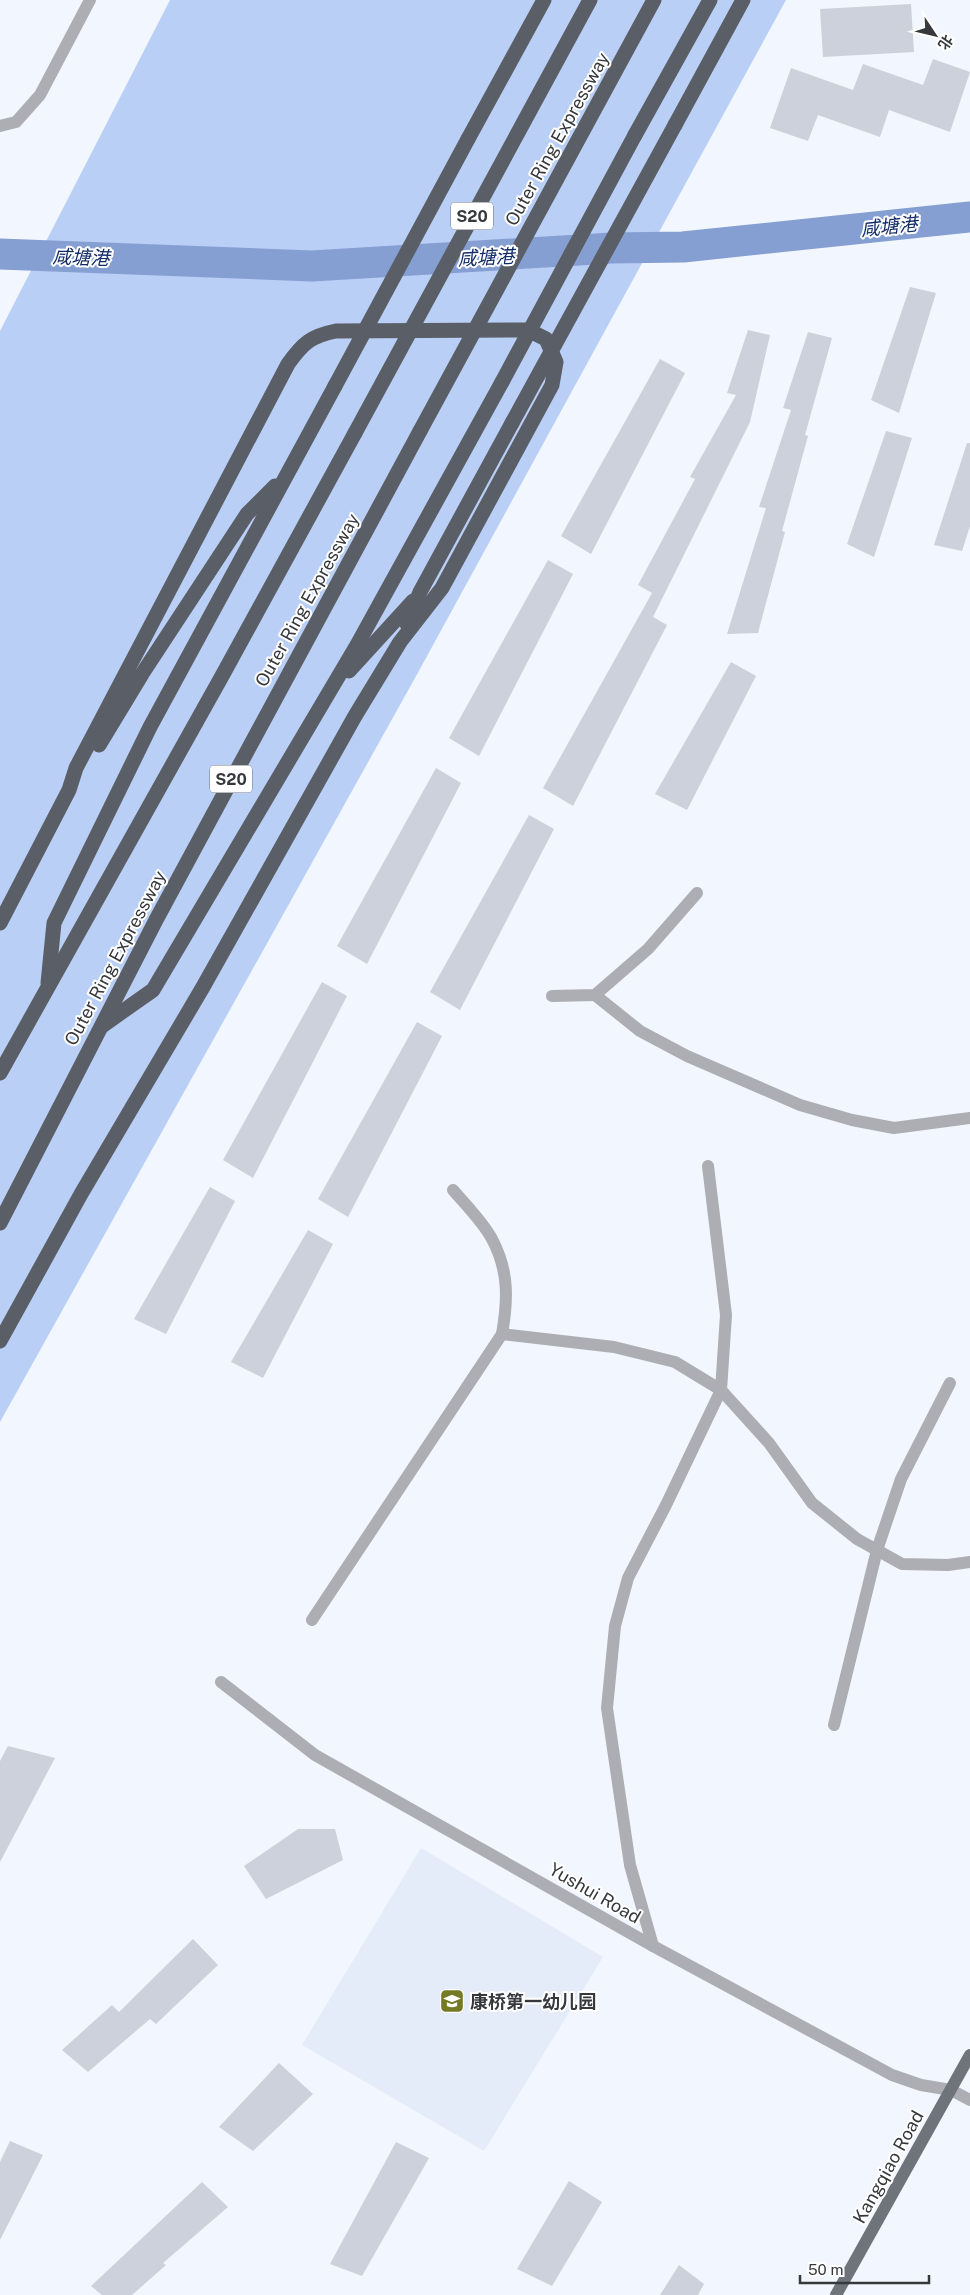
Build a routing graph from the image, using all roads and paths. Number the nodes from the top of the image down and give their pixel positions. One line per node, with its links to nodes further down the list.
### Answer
1 (90, 0): 7 (street)
2 (544, 0): 8 (highway, bridge)
3 (590, 0): 15 (highway, Outer Ring Expressway / S20, bridge)
4 (654, 0): 18 (highway, Outer Ring Expressway / S20, bridge)
5 (710, 0): 11 (highway, bridge)
6 (743, 0): 9 (highway, bridge)
7 (0, 126)
8 (287, 474): 12 (highway); 15 (highway)
9 (420, 592): 10 (highway); 11 (highway)
10 (400, 642): 12 (highway); 25 (highway)
11 (328, 694): 18 (highway)
12 (69, 790): 14 (highway)
13 (697, 893): 16 (street)
14 (0, 923)
15 (48, 989): 19 (highway, Outer Ring Expressway / S20)
16 (595, 995): 17 (street); 20 (street)
17 (552, 996)
18 (99, 1029): 23 (highway, Outer Ring Expressway / S20)
19 (0, 1073)
20 (970, 1118)
21 (708, 1166): 27 (street)
22 (453, 1190): 24 (street)
23 (0, 1223)
24 (502, 1334): 27 (street); 30 (street)
25 (0, 1341)
26 (950, 1383): 28 (street)
27 (721, 1390): 28 (street); 33 (street)
28 (878, 1550): 29 (street); 32 (street)
29 (970, 1562)
30 (312, 1620)
31 (221, 1682): 33 (street, Yushui Road)
32 (834, 1725)
33 (653, 1946): 35 (street, Yushui Road)
34 (970, 2055): 35 (main road, Kangqiao Road)
35 (951, 2090): 36 (street, Yushui Road); 37 (main road, Kangqiao Road)
36 (970, 2100)
37 (836, 2295)

